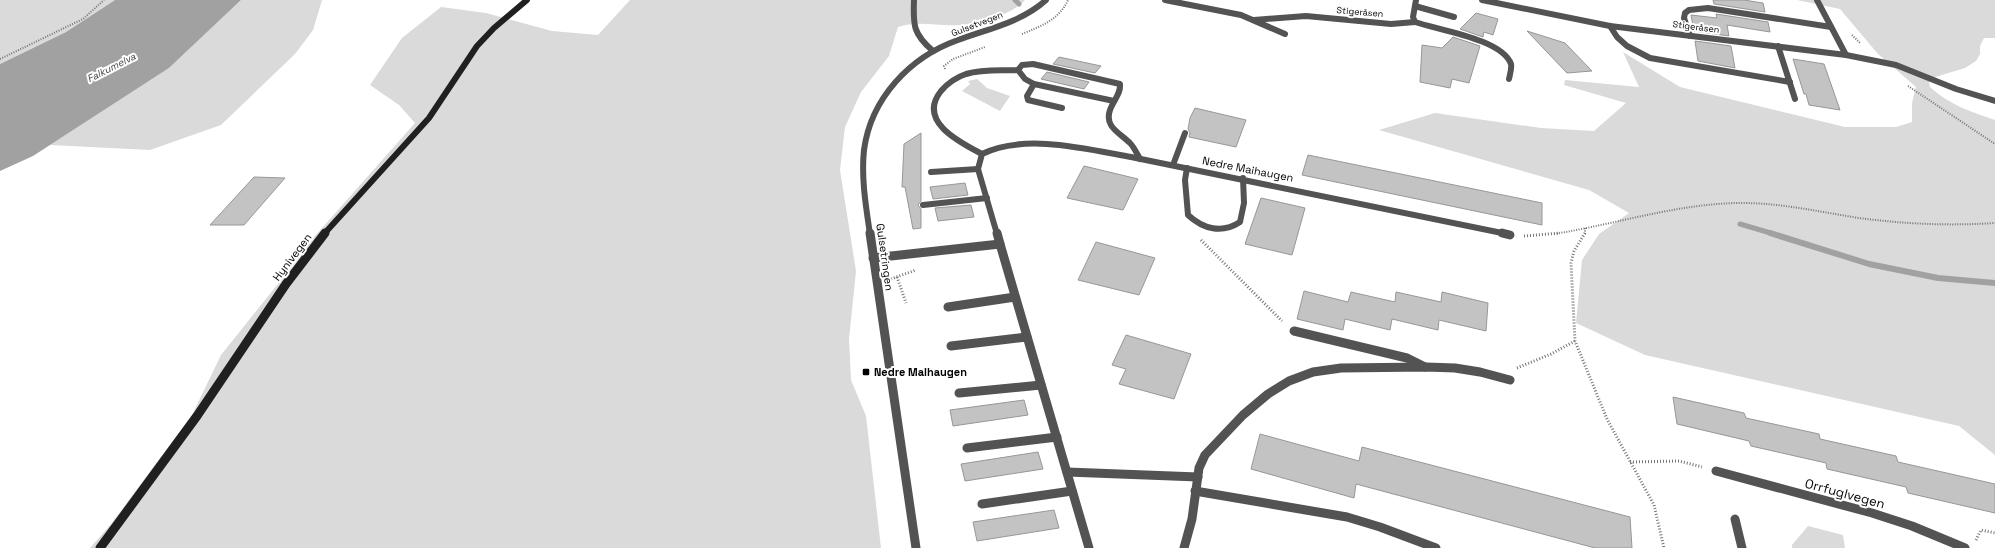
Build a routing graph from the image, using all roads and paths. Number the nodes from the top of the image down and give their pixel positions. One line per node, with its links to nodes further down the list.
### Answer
1 (104, 0): 19 (path)
2 (527, 0): 68 (main road, Hynivegen)
3 (914, 0): 17 (street)
4 (1046, 0): 17 (street, Gulsetvegen)
5 (1165, 0): 10 (street)
6 (1482, 0): 12 (street, Stigeråsen)
7 (1817, 0): 13 (street)
8 (1416, 3): 9 (street); 11 (street)
9 (1454, 17)
10 (1254, 20): 11 (street, Stigeråsen); 14 (street)
11 (1415, 22): 21 (street, Stigeråsen)
12 (1610, 26): 15 (street, Stigeråsen); 22 (street)
13 (1831, 27): 15 (street); 18 (street)
14 (1285, 34)
15 (1690, 36): 16 (street, Stigeråsen)
16 (1778, 46): 18 (street, Stigeråsen); 22 (street)
17 (933, 51): 43 (street, Gulsetringen)
18 (1846, 56): 26 (street, Stigeråsen)
19 (0, 59)
20 (1018, 70): 23 (street); 25 (street); 29 (street)
21 (1509, 79)
22 (1790, 82): 24 (street)
23 (1034, 84): 25 (street); 27 (street)
24 (1795, 98)
25 (1114, 101): 30 (street)
26 (1995, 101)
27 (1062, 108)
28 (1185, 133): 31 (street)
29 (982, 154): 30 (street, Nedre Maihaugen); 33 (street)
30 (1140, 159): 31 (street, Nedre Maihaugen)
31 (1173, 165): 32 (street, Nedre Maihaugen)
32 (1186, 168): 35 (street, Nedre Maihaugen); 38 (street)
33 (978, 169): 34 (street); 36 (street)
34 (931, 172)
35 (1243, 178): 38 (street); 41 (street, Nedre Maihaugen)
36 (986, 198): 37 (street); 42 (street)
37 (923, 205)
38 (1192, 220): 48 (path)
39 (1995, 223): 40 (path)
40 (1585, 228): 41 (path); 50 (path)
41 (1510, 235)
42 (1000, 244): 43 (street); 45 (street)
43 (873, 258): 69 (street, Gulsetringen)
44 (897, 277): 46 (path)
45 (1015, 297): 47 (street); 49 (street)
46 (906, 302)
47 (948, 307)
48 (1294, 331): 52 (street)
49 (1027, 337): 51 (street); 54 (street)
50 (1575, 341): 53 (path); 58 (path)
51 (951, 346)
52 (1426, 367): 53 (street); 61 (street)
53 (1510, 380)
54 (1041, 385): 55 (street); 56 (street)
55 (959, 393)
56 (1057, 436): 57 (street); 60 (street)
57 (967, 448)
58 (1630, 462): 59 (path); 73 (path)
59 (1716, 471): 75 (street, Orrfuglvegen)
60 (1067, 472): 61 (street); 62 (street)
61 (1198, 478): 63 (street)
62 (1072, 490): 64 (street); 70 (street)
63 (1195, 491): 71 (street); 72 (street)
64 (982, 504)
65 (1735, 519): 74 (street)
66 (1995, 533): 67 (path)
67 (1975, 542)
68 (100, 548)
69 (916, 548)
70 (1089, 548)
71 (1184, 548)
72 (1436, 548)
73 (1664, 548)
74 (1742, 548)
75 (1965, 548)

